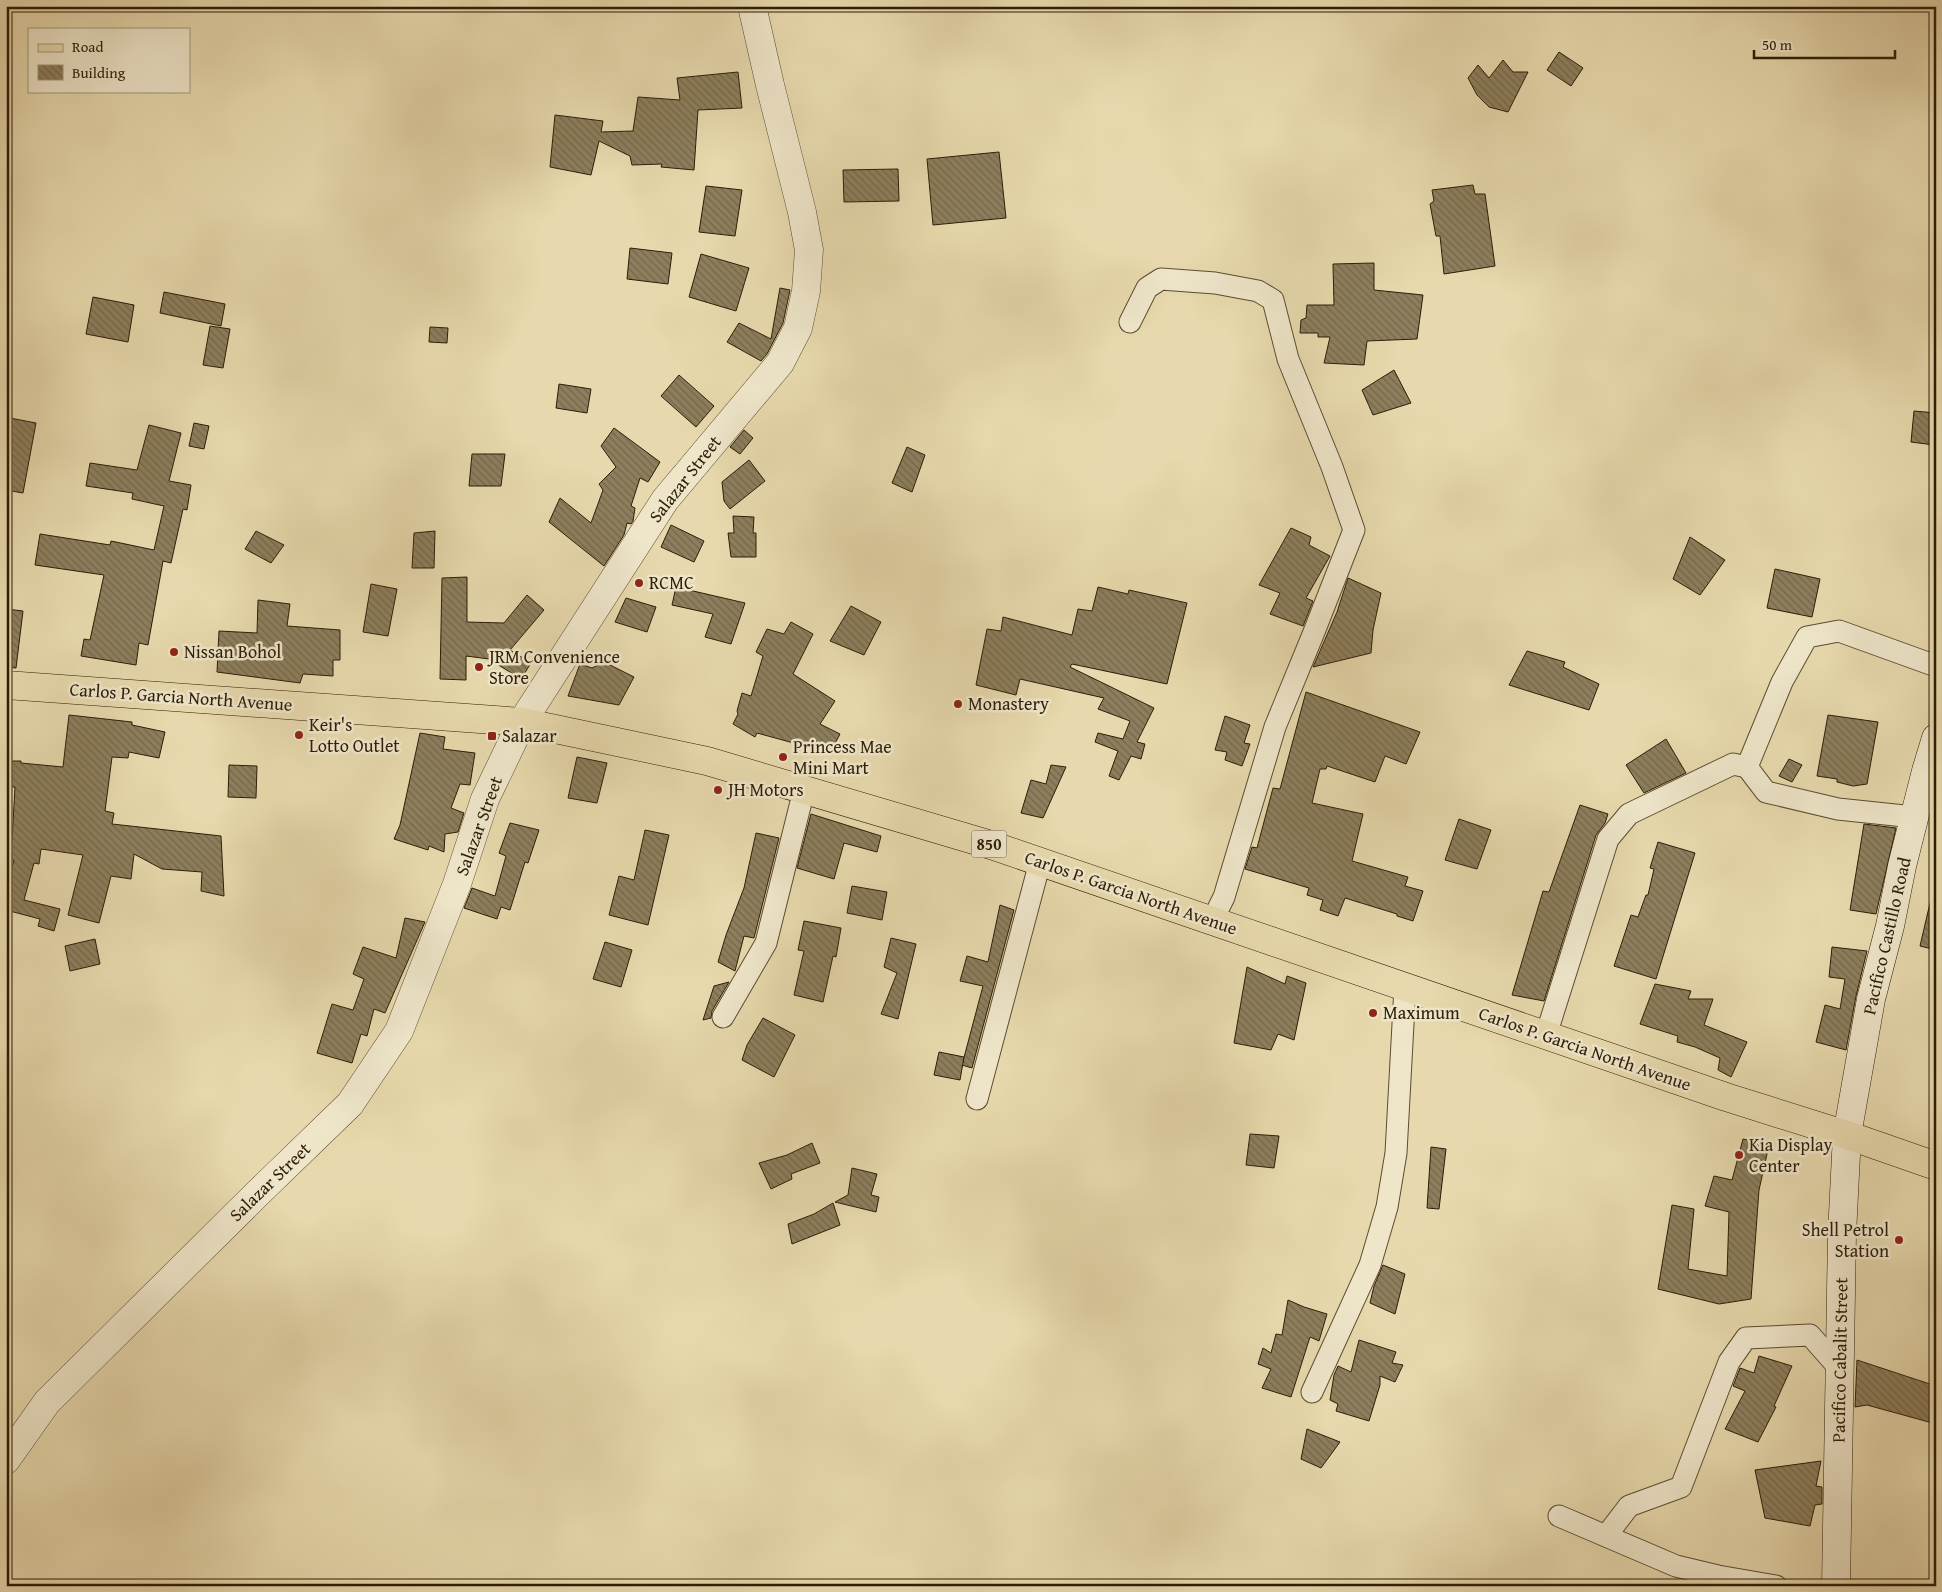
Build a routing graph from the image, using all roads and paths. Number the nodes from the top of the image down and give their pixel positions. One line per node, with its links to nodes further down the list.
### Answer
1 (752, 6): 5 (street, Salazar Street)
2 (1130, 322): 11 (street)
3 (1936, 666): 7 (street)
4 (6, 684): 5 (main road, Carlos P. Garcia North Avenue / 850)
5 (522, 722): 8 (main road, Carlos P. Garcia North Avenue / 850); 20 (street, Salazar Street)
6 (1936, 738): 9 (street, Pacifico Castillo Road)
7 (1747, 767): 9 (street); 14 (street)
8 (804, 790): 10 (main road, Carlos P. Garcia North Avenue / 850); 13 (street)
9 (1914, 817): 16 (street, Pacifico Castillo Road)
10 (1040, 862): 11 (main road, Carlos P. Garcia North Avenue / 850); 15 (street)
11 (1212, 921): 12 (main road, Carlos P. Garcia North Avenue / 850)
12 (1405, 987): 14 (main road, Carlos P. Garcia North Avenue / 850); 19 (street)
13 (724, 1017)
14 (1546, 1035): 16 (main road, Carlos P. Garcia North Avenue / 850)
15 (977, 1099)
16 (1847, 1135): 17 (main road, Carlos P. Garcia North Avenue / 850); 18 (street, Pacifico Cabalit Street)
17 (1936, 1166)
18 (1839, 1368): 22 (street); 24 (street, Pacifico Cabalit Street)
19 (1312, 1392)
20 (6, 1460)
21 (1559, 1516): 22 (street)
22 (1606, 1536): 23 (street)
23 (1776, 1586)
24 (1836, 1586)

